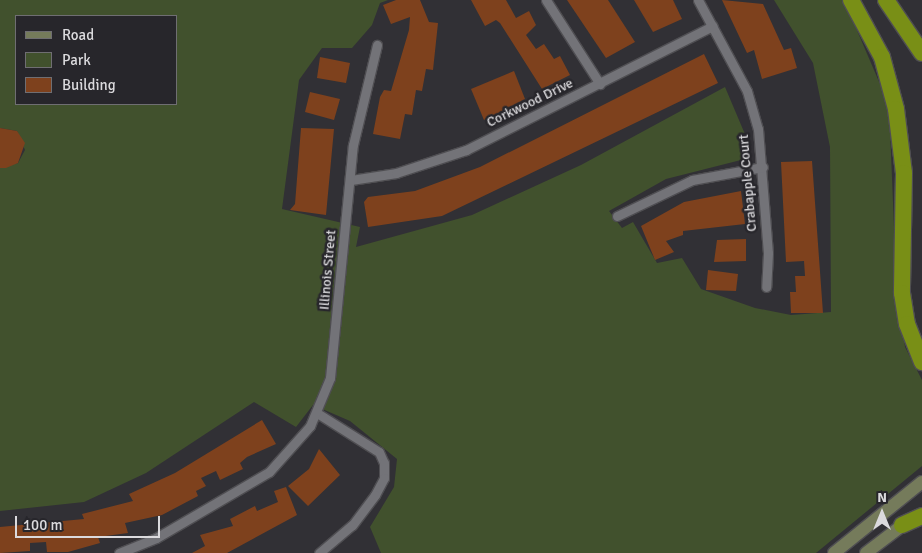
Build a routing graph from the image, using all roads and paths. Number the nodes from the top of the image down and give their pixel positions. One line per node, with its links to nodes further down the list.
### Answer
1 (546, 0): 8 (street)
2 (698, 0): 5 (street, Crabapple Court)
3 (851, 0): 13 (highway)
4 (886, 0): 7 (highway)
5 (713, 26): 8 (street, Corkwood Drive); 9 (street, Crabapple Court)
6 (378, 45): 10 (street, Illinois Street)
7 (922, 53)
8 (600, 84): 10 (street, Corkwood Drive)
9 (763, 167): 11 (street); 12 (street, Crabapple Court)
10 (350, 180): 14 (street, Illinois Street)
11 (617, 216)
12 (766, 287)
13 (922, 362)
14 (317, 413): 19 (street); 20 (street)
15 (922, 482): 21 (main road)
16 (922, 509): 18 (main road)
17 (922, 516): 18 (highway)
18 (902, 525): 22 (main road)
19 (119, 553)
20 (319, 553)
21 (834, 553)
22 (866, 553)

